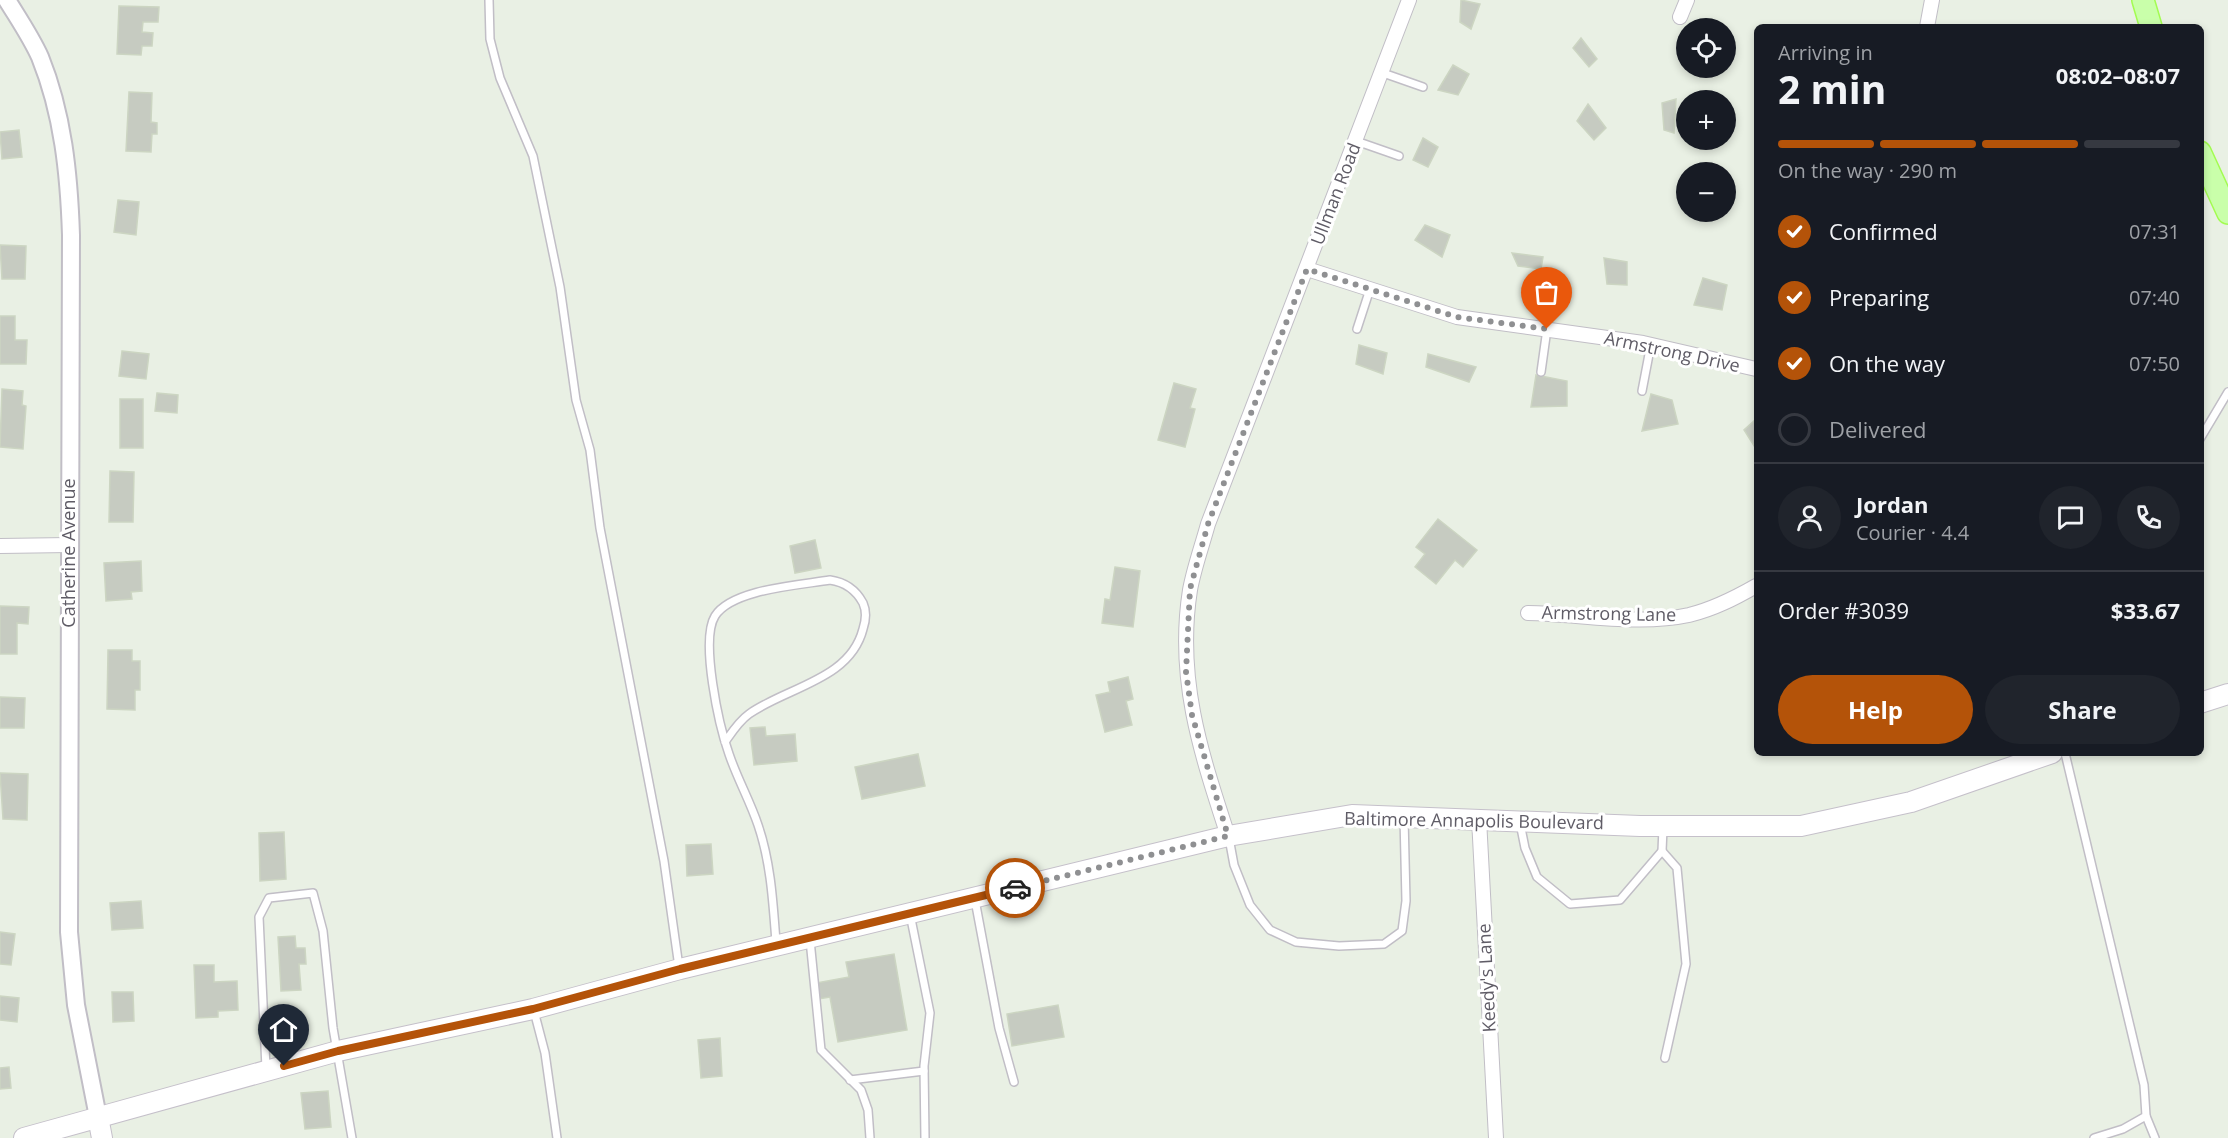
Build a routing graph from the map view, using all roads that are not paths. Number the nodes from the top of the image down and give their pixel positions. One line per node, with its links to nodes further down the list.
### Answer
1 (7, 0): 26 (street, Catherine Avenue)
2 (489, 0): 45 (lane)
3 (1409, 0): 10 (street, Ullman Road)
4 (1687, 0): 7 (street)
5 (1932, 0): 8 (street)
6 (2143, 0): 9 (main road)
7 (1680, 17)
8 (1928, 24)
9 (2150, 24)
10 (1383, 73): 11 (lane); 12 (street, Ullman Road)
11 (1423, 87)
12 (1356, 141): 13 (lane); 16 (street, Ullman Road)
13 (1399, 156)
14 (2204, 161): 15 (main road)
15 (2228, 213)
16 (1307, 269): 17 (street, Armstrong Drive); 39 (street, Ullman Road)
17 (1370, 289): 18 (lane); 19 (street, Armstrong Drive)
18 (1358, 329)
19 (1547, 329): 20 (street, Armstrong Drive); 22 (lane)
20 (1651, 344): 21 (street, Armstrong Drive); 23 (lane)
21 (1754, 369)
22 (1541, 372)
23 (1642, 391)
24 (2228, 392): 25 (lane)
25 (2204, 432)
26 (69, 545): 27 (street); 54 (street, Catherine Avenue)
27 (0, 546)
28 (1754, 587): 29 (street, Armstrong Lane)
29 (1528, 613)
30 (2228, 694): 31 (main road)
31 (2204, 702)
32 (725, 742): 32 (lane); 44 (lane)
33 (2043, 756): 38 (main road, Baltimore Annapolis Boulevard)
34 (2066, 756): 53 (lane)
35 (1404, 817): 36 (main road, Baltimore Annapolis Boulevard); 39 (main road, Baltimore Annapolis Boulevard); 39 (lane)
36 (1479, 819): 37 (main road, Baltimore Annapolis Boulevard); 61 (street, Keedy's Lane)
37 (1520, 820): 38 (main road, Baltimore Annapolis Boulevard); 40 (lane)
38 (1663, 825): 40 (lane)
39 (1228, 836): 41 (main road, Baltimore Annapolis Boulevard)
40 (1662, 851): 48 (lane)
41 (975, 898): 42 (main road, Baltimore Annapolis Boulevard); 52 (lane)
42 (910, 914): 43 (main road, Baltimore Annapolis Boulevard); 50 (lane)
43 (810, 939): 44 (main road, Baltimore Annapolis Boulevard); 51 (lane)
44 (777, 948): 45 (main road, Baltimore Annapolis Boulevard)
45 (680, 969): 46 (main road, Baltimore Annapolis Boulevard)
46 (533, 1009): 47 (main road, Baltimore Annapolis Boulevard); 58 (lane)
47 (338, 1051): 49 (main road, Baltimore Annapolis Boulevard); 49 (lane); 57 (lane)
48 (1665, 1058)
49 (266, 1071): 54 (main road, Baltimore Annapolis Boulevard)
50 (924, 1071): 51 (lane); 60 (lane)
51 (850, 1080): 59 (lane)
52 (1014, 1082)
53 (2146, 1116): 62 (lane); 63 (lane)
54 (98, 1117): 55 (main road, Baltimore Annapolis Boulevard); 56 (main road)
55 (24, 1138)
56 (102, 1138)
57 (352, 1138)
58 (557, 1138)
59 (870, 1138)
60 (925, 1138)
61 (1496, 1138)
62 (2094, 1138)
63 (2154, 1138)

